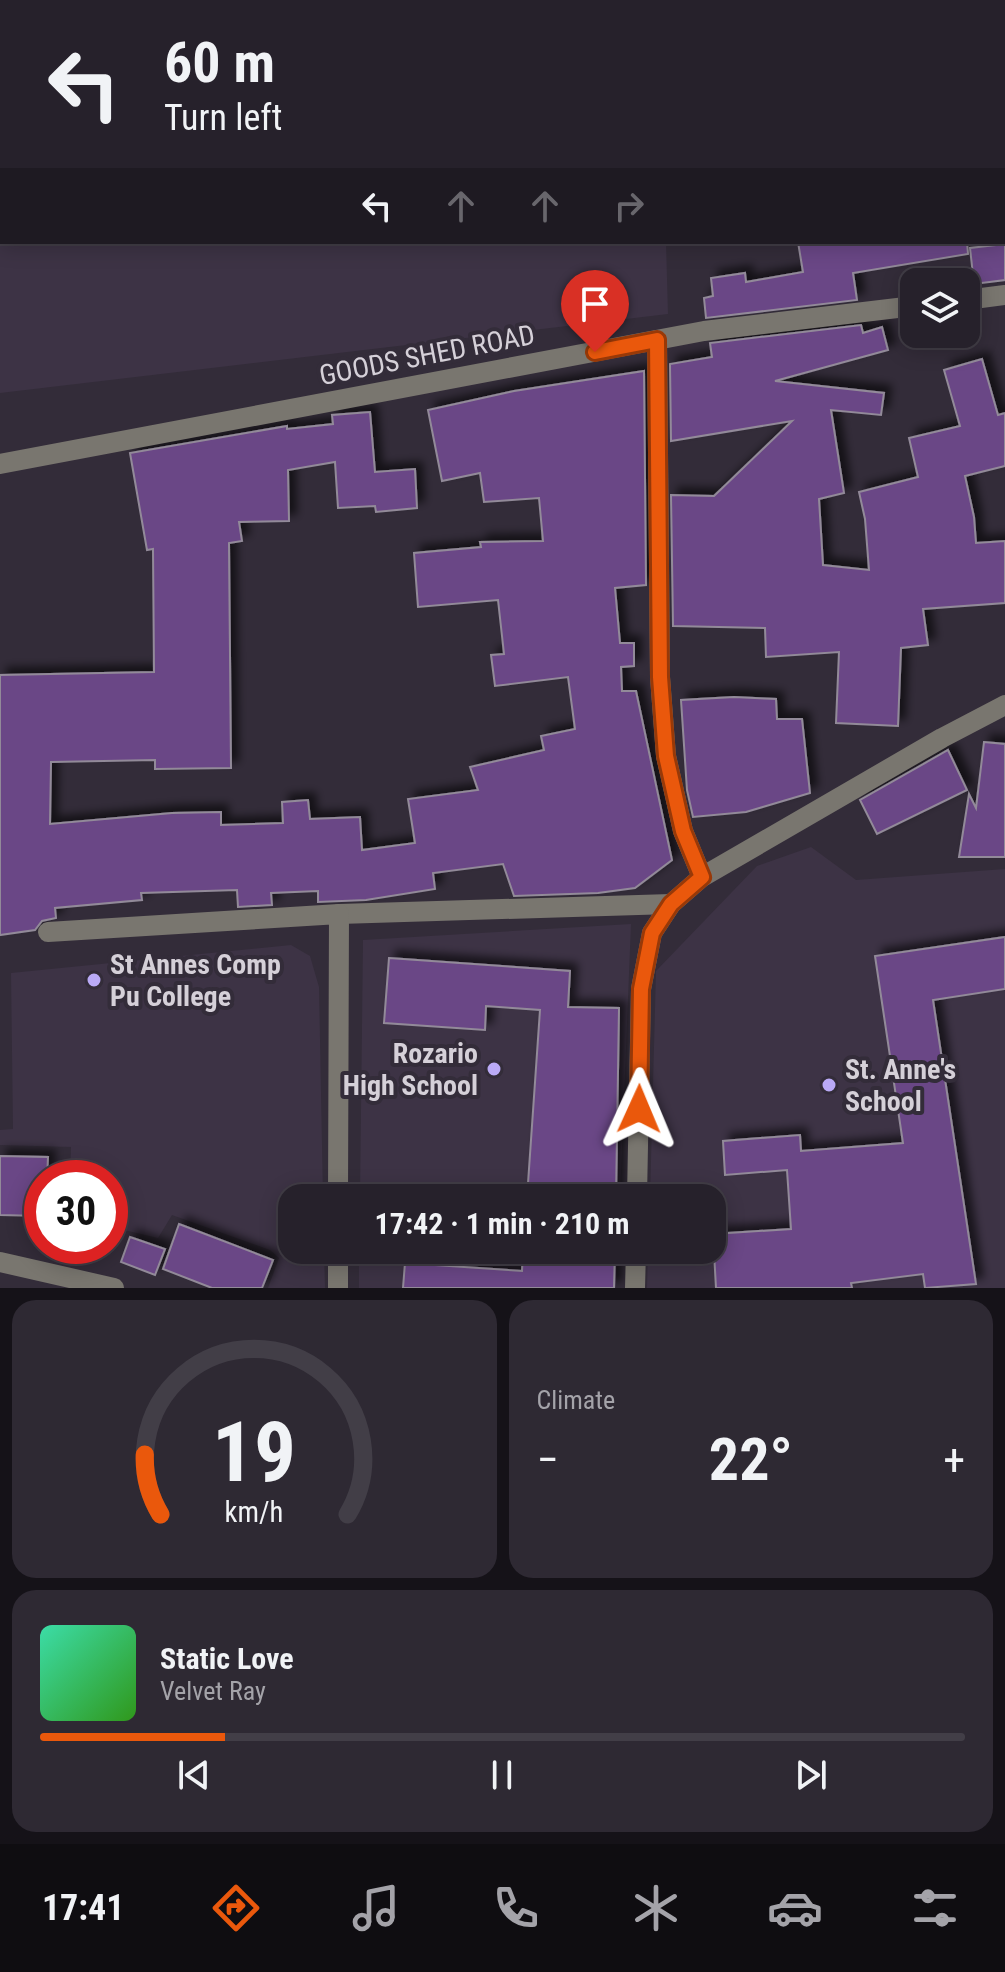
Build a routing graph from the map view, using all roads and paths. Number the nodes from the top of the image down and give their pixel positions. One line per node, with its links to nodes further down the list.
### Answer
1 (1005, 295): 2 (street)
2 (980, 298)
3 (900, 308): 4 (street, GOODS SHED ROAD)
4 (657, 340): 5 (street, GOODS SHED ROAD); 7 (street)
5 (0, 464)
6 (1005, 705): 7 (street)
7 (702, 877): 8 (street)
8 (671, 904): 9 (street); 12 (street)
9 (339, 914): 10 (street); 11 (street)
10 (48, 932)
11 (338, 1184)
12 (637, 1184)
13 (0, 1262): 16 (street)
14 (338, 1264): 17 (street)
15 (636, 1264): 18 (street)
16 (114, 1288)
17 (338, 1288)
18 (635, 1288)

